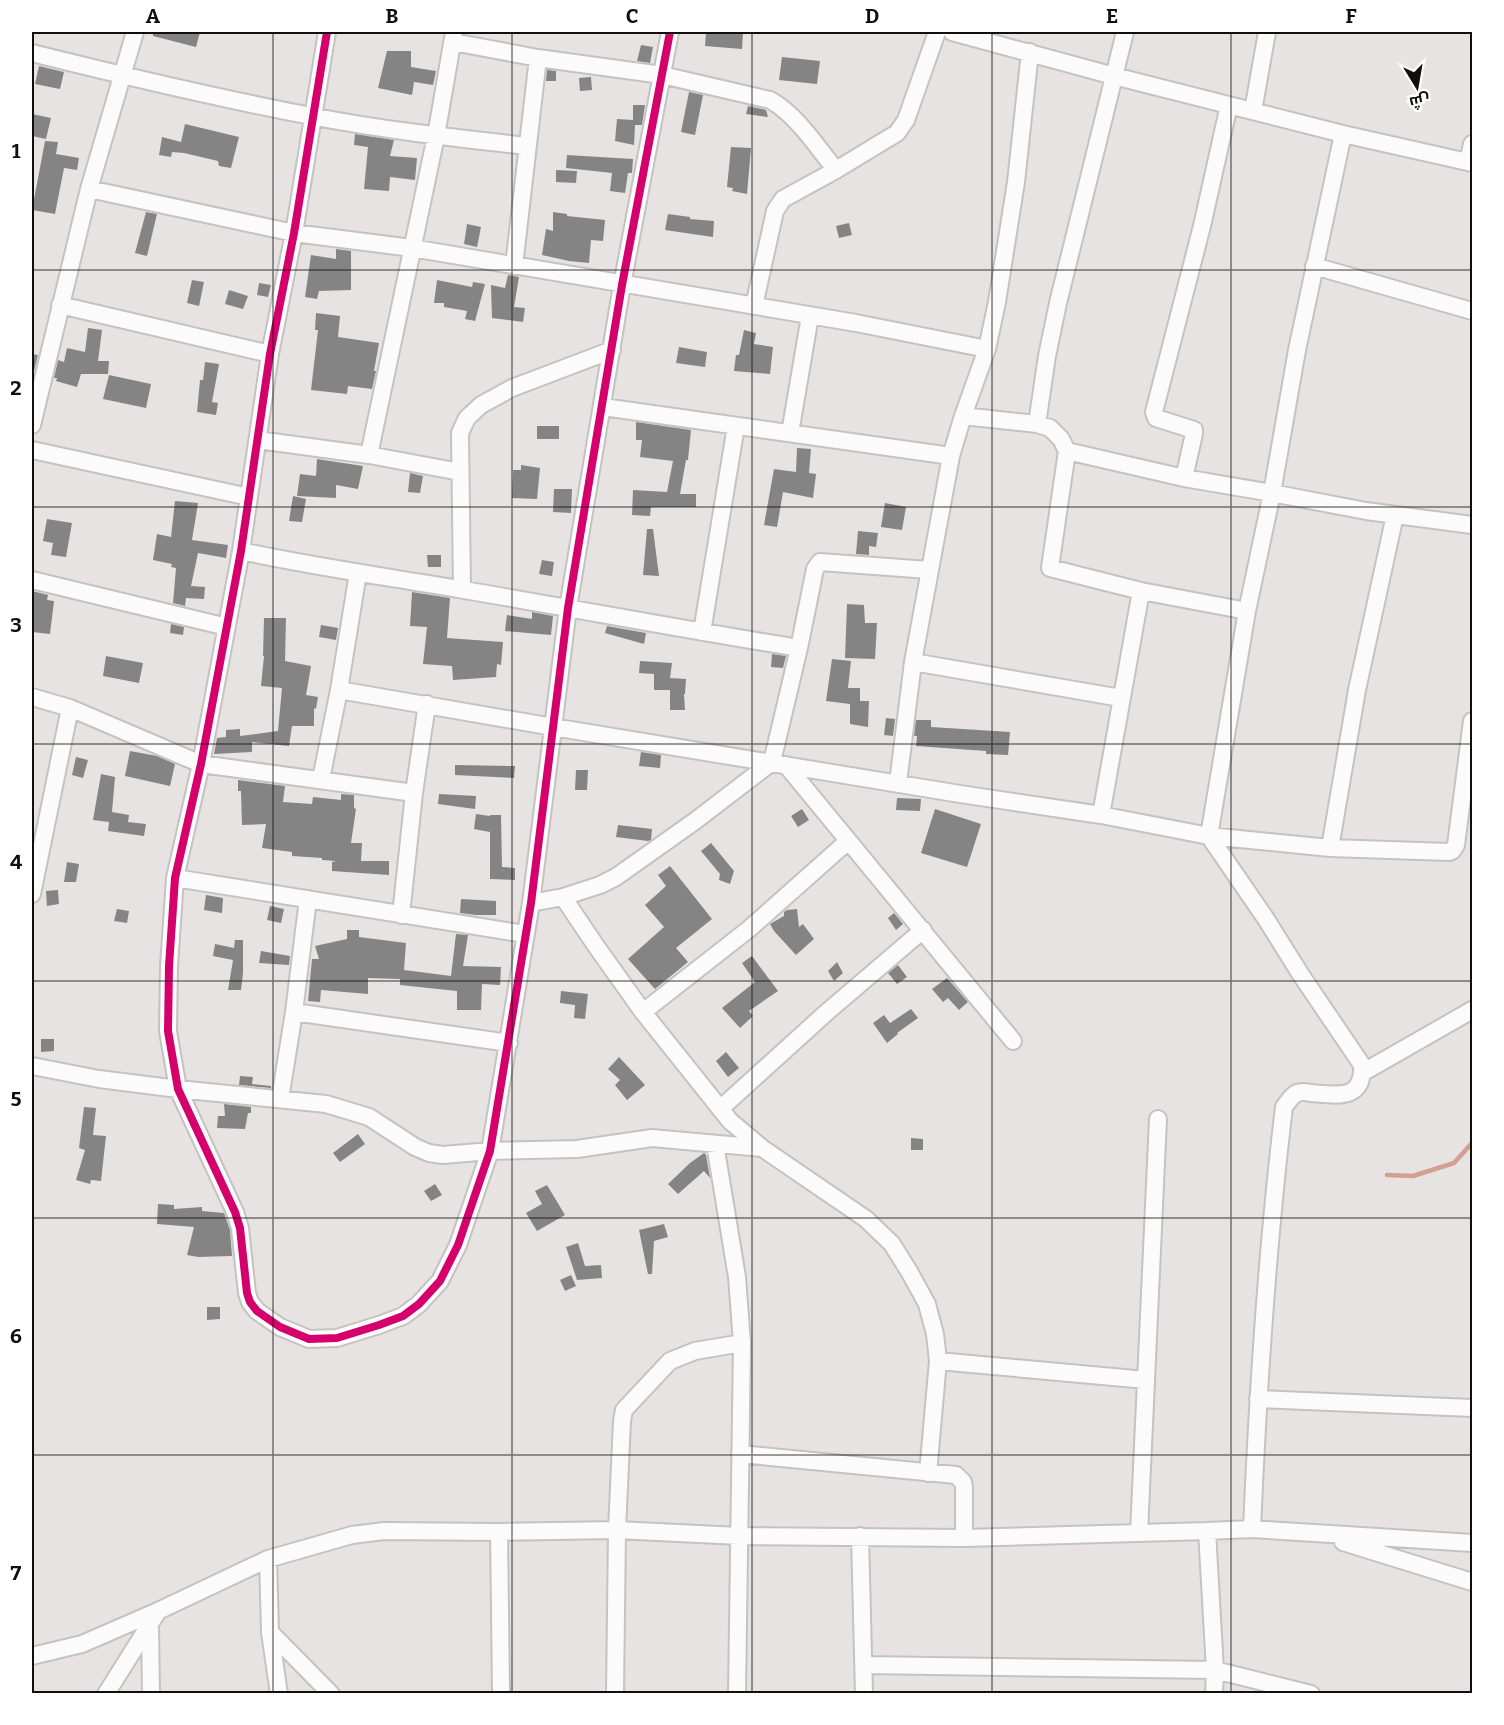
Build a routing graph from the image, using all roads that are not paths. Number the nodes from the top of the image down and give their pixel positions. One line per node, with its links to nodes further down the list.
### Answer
1 (135, 32): 14 (street)
2 (327, 32): 18 (street)
3 (670, 32): 13 (street)
4 (937, 32): 24 (street)
5 (952, 32): 8 (street)
6 (1125, 32): 15 (street)
7 (1267, 32): 17 (street)
8 (985, 36): 10 (street)
9 (453, 37): 12 (street); 20 (street)
10 (1030, 52): 15 (street); 35 (street)
11 (32, 53): 14 (street)
12 (538, 58): 13 (street); 22 (street)
13 (662, 75): 24 (street); 30 (street)
14 (122, 76): 18 (street); 25 (street)
15 (1114, 76): 16 (street); 40 (street)
16 (1229, 105): 17 (street); 50 (street)
17 (1253, 111): 19 (street)
18 (313, 117): 20 (street); 26 (street)
19 (1343, 134): 23 (street); 29 (street)
20 (436, 135): 22 (street); 27 (street)
21 (1473, 144): 23 (street)
22 (527, 146): 28 (street)
23 (1470, 162)
24 (836, 170): 32 (street)
25 (89, 189): 26 (street); 31 (street)
26 (294, 233): 27 (street); 37 (street)
27 (412, 248): 28 (street); 47 (street)
28 (514, 266): 30 (street)
29 (1314, 266): 33 (street); 51 (street)
30 (622, 285): 32 (street); 36 (street)
31 (60, 304): 37 (street); 41 (street)
32 (754, 306): 34 (street)
33 (1473, 310)
34 (810, 316): 35 (street); 43 (street)
35 (987, 349): 39 (street)
36 (612, 350): 38 (street); 49 (street)
37 (270, 354): 44 (street)
38 (603, 407): 42 (street); 61 (street)
39 (963, 416): 40 (street); 48 (street)
40 (1037, 424): 46 (street)
41 (32, 425)
42 (736, 426): 43 (street); 64 (street)
43 (790, 434): 48 (street)
44 (258, 440): 47 (street); 52 (street)
45 (32, 450): 52 (street)
46 (1067, 451): 50 (street); 60 (street)
47 (369, 455): 49 (street)
48 (951, 456): 56 (street)
49 (459, 472): 59 (street)
50 (1184, 478): 51 (street)
51 (1272, 493): 53 (street); 62 (street)
52 (249, 497): 55 (street)
53 (1395, 515): 54 (street); 82 (street)
54 (1473, 525)
55 (241, 550): 57 (street); 63 (street)
56 (929, 570): 65 (street); 66 (street)
57 (358, 573): 59 (street); 67 (street)
58 (32, 580): 63 (street)
59 (462, 589): 61 (street)
60 (1141, 591): 62 (street); 69 (street)
61 (568, 608): 64 (street); 73 (street)
62 (1247, 611): 80 (street)
63 (227, 627): 75 (street)
64 (702, 633): 65 (street)
65 (799, 648): 74 (street)
66 (913, 663): 69 (street); 77 (street)
67 (339, 690): 70 (street); 76 (street)
68 (32, 697): 71 (street)
69 (1121, 698): 79 (street)
70 (427, 704): 73 (street); 78 (street)
71 (70, 708): 75 (street); 84 (street)
72 (1473, 721): 82 (street)
73 (553, 727): 74 (street); 87 (street)
74 (779, 763): 77 (street); 81 (street); 85 (street)
75 (201, 764): 76 (street); 83 (street)
76 (321, 779): 78 (street)
77 (898, 783): 79 (street)
78 (414, 793): 88 (street)
79 (1101, 814): 80 (street)
80 (1209, 836): 82 (street); 97 (street)
81 (848, 841): 89 (street); 93 (street)
82 (1330, 848)
83 (175, 878): 86 (street); 98 (street)
84 (32, 894)
85 (563, 897): 87 (street); 93 (street)
86 (308, 899): 88 (street); 92 (street)
87 (531, 903): 90 (street)
88 (400, 915): 90 (street)
89 (923, 930): 94 (street); 100 (street)
90 (525, 934): 95 (street)
91 (1473, 1010): 97 (street)
92 (294, 1012): 95 (street); 99 (street)
93 (643, 1012): 100 (street)
94 (1014, 1041)
95 (509, 1043): 104 (street)
96 (32, 1066): 98 (street)
97 (1362, 1074): 108 (street)
98 (178, 1089): 99 (street); 104 (street)
99 (280, 1099): 104 (street)
100 (720, 1109): 103 (street)
101 (1158, 1119): 107 (street)
102 (715, 1144): 103 (street); 104 (street); 105 (street)
103 (762, 1148): 106 (street)
104 (490, 1151)
105 (742, 1343): 110 (street); 113 (street)
106 (938, 1361): 107 (street); 111 (street)
107 (1146, 1380): 116 (street)
108 (1258, 1399): 109 (street); 112 (street)
109 (1473, 1408)
110 (740, 1454): 111 (street); 118 (street)
111 (928, 1473): 120 (street)
112 (1252, 1529): 114 (street); 117 (street)
113 (617, 1530): 115 (street); 118 (street); 134 (street)
114 (1207, 1531): 116 (street); 128 (street)
115 (499, 1532): 122 (street); 133 (street)
116 (1139, 1533): 120 (street)
117 (1319, 1534): 121 (street); 123 (street)
118 (738, 1536): 119 (street); 135 (street)
119 (860, 1536): 120 (street); 127 (street)
120 (964, 1538)
121 (1473, 1543)
122 (267, 1559): 124 (street); 125 (street)
123 (1473, 1582)
124 (154, 1618): 126 (street); 129 (street); 130 (street)
125 (270, 1632): 131 (street); 132 (street)
126 (32, 1656)
127 (864, 1665): 128 (street); 136 (street)
128 (1215, 1670): 137 (street); 138 (street)
129 (106, 1694)
130 (151, 1694)
131 (279, 1694)
132 (332, 1694)
133 (501, 1694)
134 (615, 1694)
135 (737, 1694)
136 (864, 1694)
137 (1214, 1694)
138 (1311, 1694)

